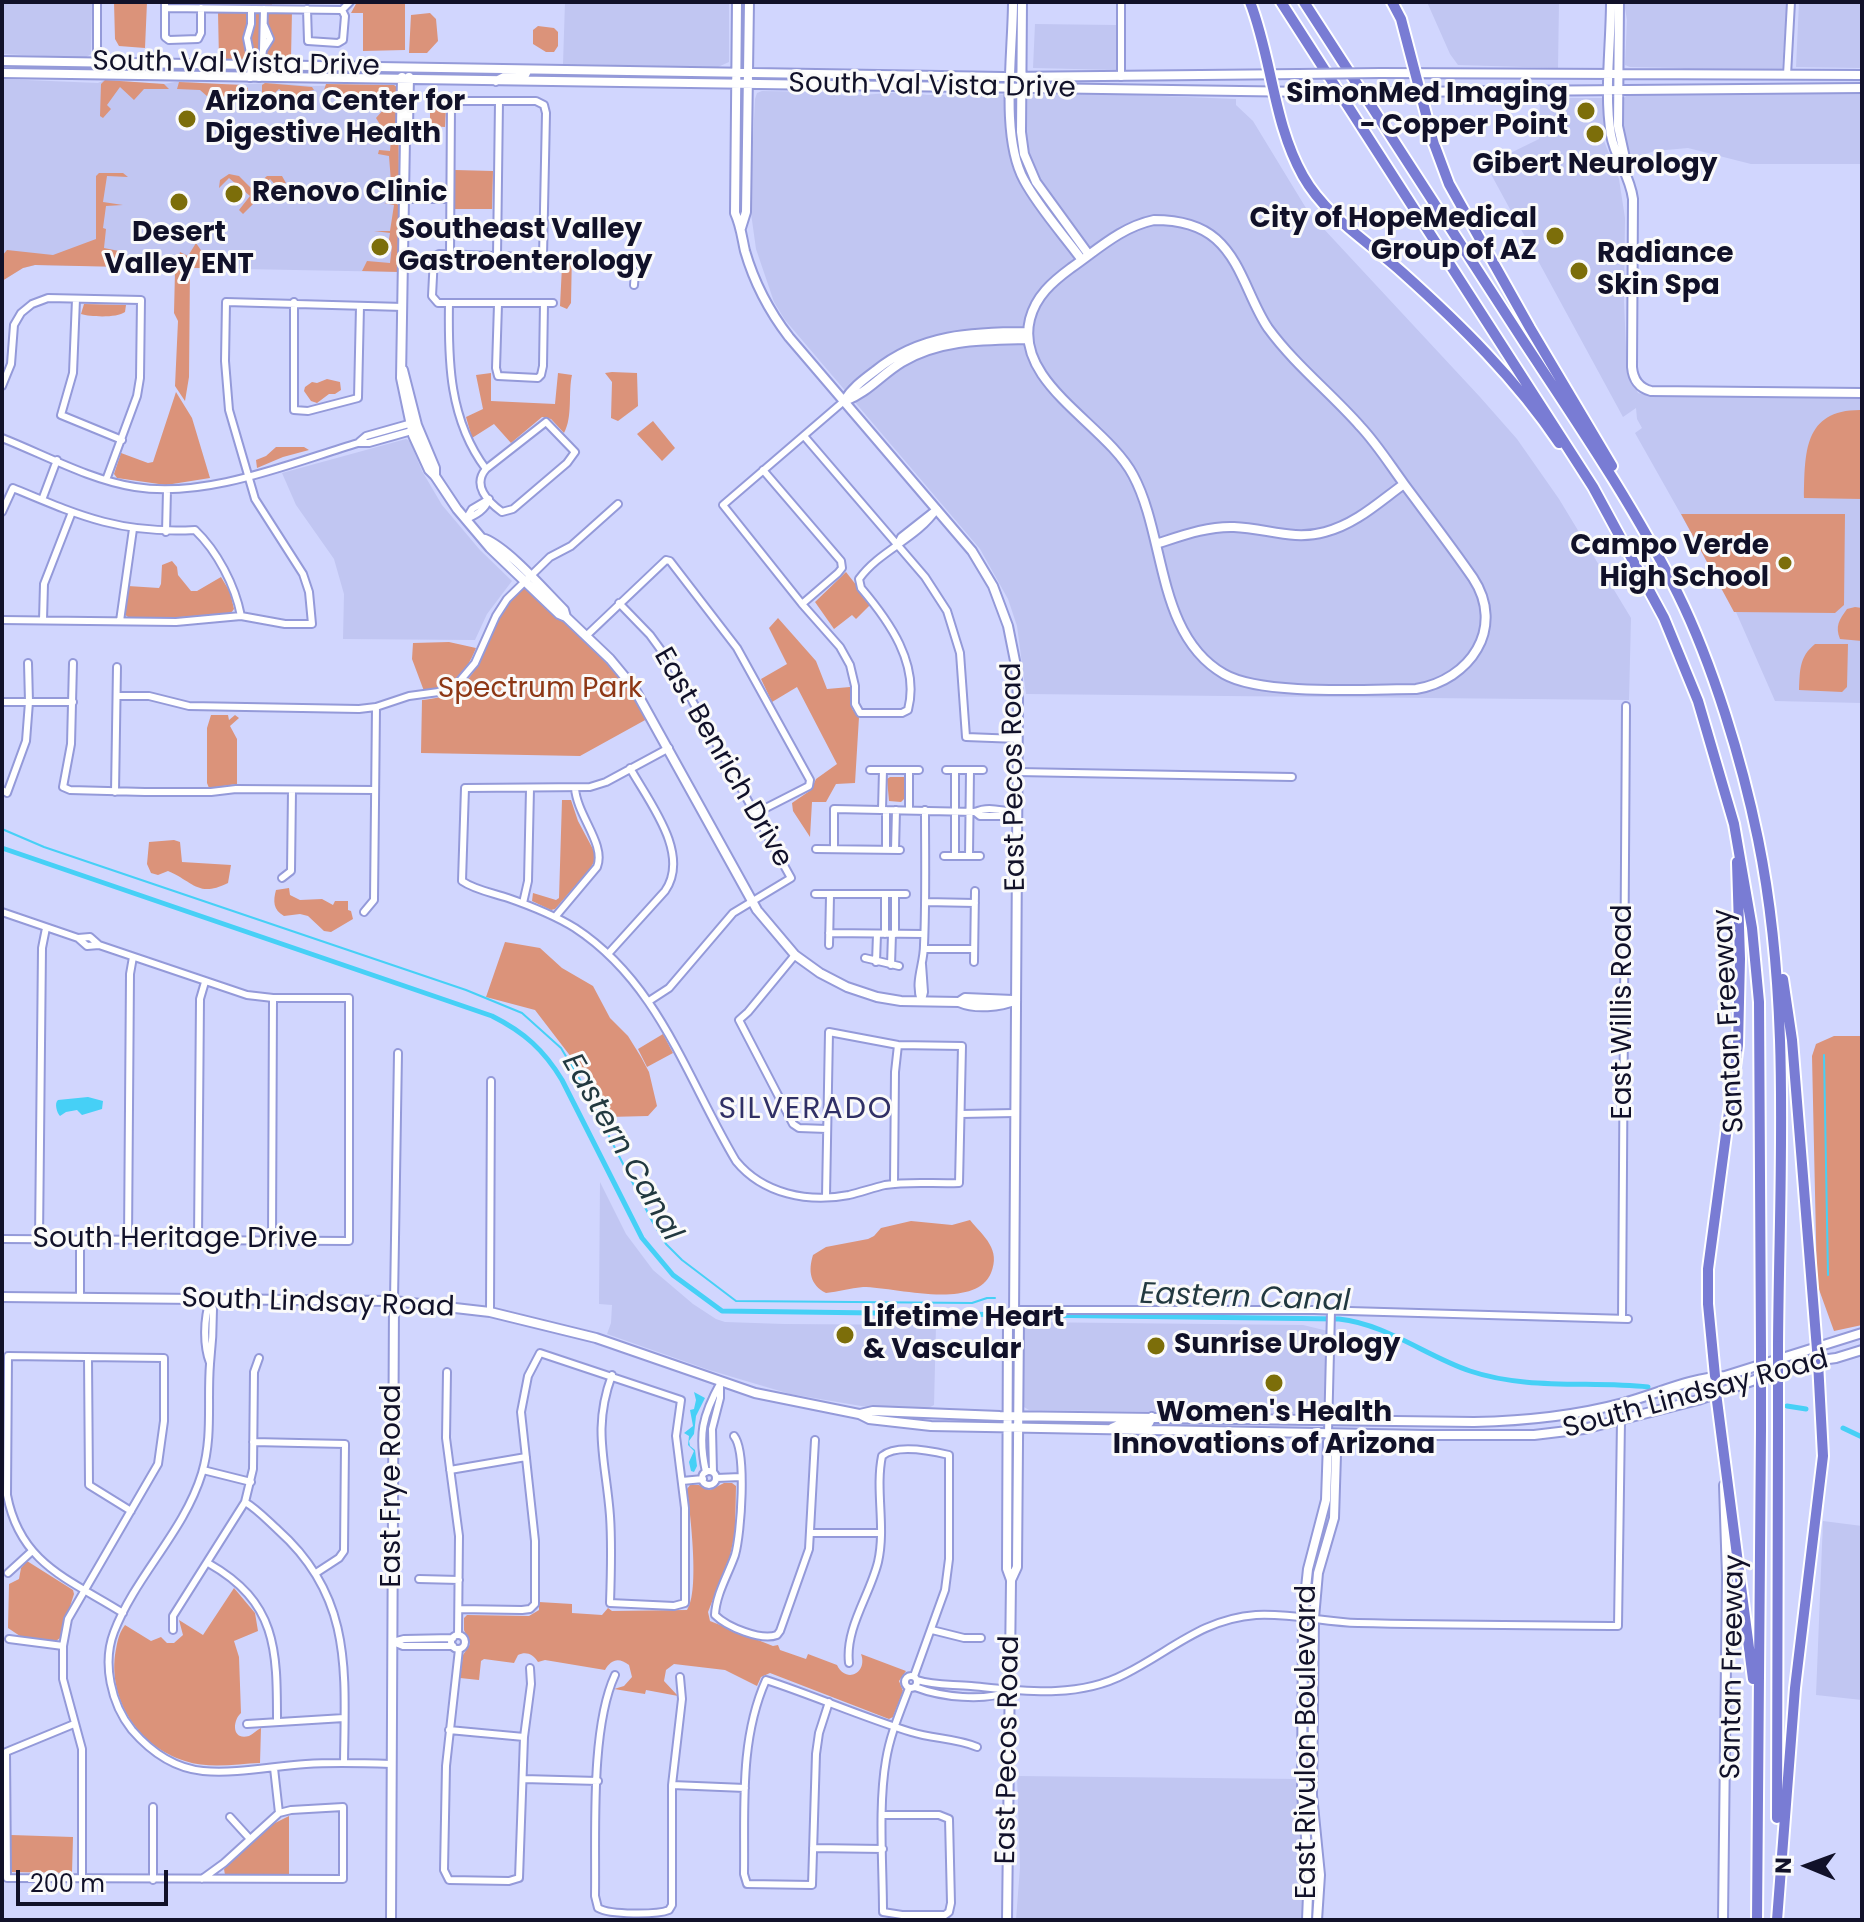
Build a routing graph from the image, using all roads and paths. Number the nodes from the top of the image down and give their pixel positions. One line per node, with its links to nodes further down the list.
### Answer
1 (97, 2): 24 (street)
2 (350, 2): 22 (street)
3 (737, 2): 30 (main road, East Pecos Road)
4 (749, 2): 31 (main road, East Pecos Road)
5 (1013, 2): 41 (main road)
6 (1022, 2): 41 (main road)
7 (1121, 2): 42 (street)
8 (1250, 2): 34 (highway)
9 (1281, 2): 90 (highway, Santan Freeway)
10 (1304, 2): 95 (highway, Santan Freeway)
11 (1392, 2): 33 (highway)
12 (1611, 2): 37 (main road)
13 (1619, 2): 37 (main road)
14 (1791, 2): 38 (street)
15 (165, 5): 18 (street); 18 (street)
16 (225, 5): 18 (street); 19 (street)
17 (291, 6): 20 (street); 21 (street)
18 (201, 8)
19 (251, 9): 20 (street); 25 (street)
20 (264, 9): 26 (street)
21 (307, 9): 22 (street); 22 (street)
22 (342, 10)
23 (2, 61): 24 (main road, South Val Vista Drive)
24 (97, 63): 25 (main road, South Val Vista Drive); 35 (street)
25 (250, 65): 26 (main road, South Val Vista Drive); 43 (street)
26 (261, 65): 27 (main road, South Val Vista Drive); 43 (street)
27 (406, 68): 28 (main road, South Val Vista Drive); 44 (main road)
28 (527, 70): 29 (main road, South Val Vista Drive); 45 (main road)
29 (587, 71): 30 (main road, South Val Vista Drive); 46 (main road)
30 (736, 72): 31 (main road, South Val Vista Drive); 47 (main road, East Pecos Road)
31 (749, 72): 36 (main road, South Val Vista Drive); 48 (main road, East Pecos Road)
32 (2, 73): 35 (main road, South Val Vista Drive)
33 (1414, 73): 34 (main road, South Val Vista Drive, bridge); 37 (main road, South Val Vista Drive); 55 (highway)
34 (1271, 74): 42 (main road, South Val Vista Drive); 56 (highway)
35 (97, 75): 43 (main road, South Val Vista Drive)
36 (877, 75): 40 (main road, South Val Vista Drive); 49 (main road)
37 (1614, 75): 38 (main road, South Val Vista Drive); 54 (main road)
38 (1787, 75): 39 (main road, South Val Vista Drive); 51 (main road)
39 (1862, 75)
40 (923, 76): 41 (main road, South Val Vista Drive); 50 (main road)
41 (1017, 77): 42 (main road, South Val Vista Drive); 53 (main road)
42 (1121, 77)
43 (255, 78): 44 (main road, South Val Vista Drive)
44 (405, 80): 45 (main road, South Val Vista Drive); 58 (main road)
45 (493, 82): 46 (main road, South Val Vista Drive)
46 (587, 83): 47 (main road, South Val Vista Drive)
47 (736, 86): 48 (main road, South Val Vista Drive); 60 (main road, East Pecos Road)
48 (748, 86): 49 (main road, South Val Vista Drive); 60 (main road, East Pecos Road)
49 (835, 86): 50 (main road, South Val Vista Drive)
50 (880, 87): 53 (main road, South Val Vista Drive)
51 (1787, 88): 52 (main road, South Val Vista Drive); 54 (main road, South Val Vista Drive)
52 (1862, 88)
53 (1017, 89): 56 (main road, South Val Vista Drive); 65 (main road)
54 (1614, 89): 55 (main road, South Val Vista Drive); 78 (main road)
55 (1419, 91): 56 (main road, South Val Vista Drive, bridge); 95 (highway)
56 (1275, 92): 90 (highway)
57 (499, 101): 59 (street); 62 (street); 63 (street)
58 (404, 199): 59 (street); 75 (main road)
59 (449, 199): 61 (street)
60 (741, 228): 79 (main road, East Pecos Road)
61 (450, 255): 62 (street); 70 (street)
62 (497, 256): 63 (street)
63 (543, 257): 64 (street)
64 (555, 258)
65 (1086, 258): 76 (main road); 89 (main road)
66 (635, 272): 67 (street)
67 (634, 285)
68 (76, 299): 77 (street); 83 (street); 83 (street)
69 (294, 302): 74 (street); 74 (street); 87 (street)
70 (449, 303): 73 (street); 85 (street)
71 (544, 303): 72 (street); 73 (street); 73 (street)
72 (553, 303)
73 (498, 304)
74 (360, 306): 75 (street)
75 (403, 307): 80 (main road)
76 (1028, 336): 79 (main road); 102 (main road)
77 (2, 386)
78 (1862, 393)
79 (844, 401): 81 (street); 96 (main road, East Pecos Road)
80 (414, 426): 87 (street); 99 (main road)
81 (804, 436): 86 (street); 103 (street)
82 (2, 438): 84 (street)
83 (122, 440): 88 (street)
84 (57, 460): 88 (street); 93 (street)
85 (486, 469): 92 (street); 92 (street)
86 (763, 470): 106 (street); 106 (street)
87 (247, 476): 91 (street); 107 (street)
88 (106, 480): 91 (street)
89 (1404, 484): 102 (main road); 102 (main road)
90 (1593, 487): 148 (highway, Santan Freeway)
91 (167, 490): 101 (street)
92 (489, 499): 99 (street)
93 (42, 500): 97 (street); 98 (street)
94 (618, 504): 104 (street)
95 (1629, 504): 160 (highway, Santan Freeway)
96 (937, 509): 103 (street); 121 (main road, East Pecos Road)
97 (2, 512)
98 (72, 512): 100 (street); 109 (street)
99 (466, 519): 104 (main road)
100 (133, 529): 101 (street); 110 (street)
101 (166, 532): 107 (street)
102 (1156, 544)
103 (897, 545): 106 (street); 121 (street)
104 (527, 579): 111 (main road); 120 (street)
105 (619, 603): 111 (street); 147 (street, East Benrich Drive); 147 (street)
106 (802, 604)
107 (241, 616): 110 (street)
108 (2, 620): 109 (street)
109 (43, 620): 110 (street)
110 (120, 621)
111 (586, 636): 122 (main road)
112 (28, 663): 117 (street)
113 (73, 663): 118 (street)
114 (117, 667): 115 (street)
115 (117, 696): 120 (street); 139 (street)
116 (2, 702): 117 (street)
117 (29, 702): 118 (street); 138 (street)
118 (73, 702): 139 (street)
119 (1626, 706): 210 (street, East Willis Road)
120 (376, 707): 137 (street)
121 (1018, 739): 132 (main road, East Pecos Road)
122 (669, 748): 123 (street); 164 (main road)
123 (630, 768): 134 (street); 179 (street)
124 (870, 770): 125 (street)
125 (883, 770): 126 (street); 140 (street)
126 (909, 770): 127 (street); 142 (street)
127 (919, 770)
128 (946, 770): 129 (street)
129 (955, 770): 130 (street); 144 (street)
130 (970, 770): 131 (street); 145 (street)
131 (983, 770)
132 (1017, 772): 133 (street); 146 (main road, East Pecos Road)
133 (1292, 777)
134 (575, 788): 135 (street); 170 (street)
135 (530, 789): 166 (street); 166 (street)
136 (292, 790): 137 (street); 139 (street); 156 (street)
137 (375, 790): 169 (street)
138 (4, 791)
139 (115, 792)
140 (884, 810): 141 (street); 150 (street); 151 (street)
141 (896, 810): 142 (street); 151 (street)
142 (909, 810): 143 (street)
143 (925, 810): 144 (street); 165 (street)
144 (955, 811): 145 (street); 153 (street)
145 (972, 812): 146 (street); 154 (street)
146 (1017, 812): 187 (main road, East Pecos Road)
147 (756, 813): 164 (street, East Benrich Drive)
148 (1734, 824): 219 (highway); 274 (highway, Santan Freeway, bridge)
149 (816, 849): 150 (street)
150 (834, 849): 151 (street)
151 (886, 850)
152 (944, 856): 153 (street)
153 (955, 856): 154 (street)
154 (969, 856): 155 (street)
155 (980, 856)
156 (282, 878)
157 (975, 891): 167 (street)
158 (815, 894): 161 (street)
159 (906, 894): 163 (street)
160 (1768, 894): 212 (highway); 306 (highway, Santan Freeway, bridge)
161 (830, 896): 162 (street); 172 (street)
162 (885, 896): 163 (street); 174 (street)
163 (895, 896): 174 (street)
164 (753, 900): 180 (main road); 188 (street)
165 (925, 902): 167 (street); 175 (street)
166 (523, 903): 170 (street)
167 (975, 903): 178 (street)
168 (2, 912): 171 (street)
169 (364, 912)
170 (555, 917): 179 (street)
171 (46, 928): 181 (street); 199 (street)
172 (829, 933): 173 (street); 176 (street)
173 (877, 934): 174 (street); 183 (street)
174 (891, 934): 175 (street); 183 (street)
175 (924, 934): 177 (street)
176 (829, 945)
177 (924, 949): 178 (street); 189 (street)
178 (974, 949): 184 (street)
179 (608, 954): 188 (street)
180 (795, 955): 189 (main road); 195 (street)
181 (133, 957): 185 (street); 202 (street)
182 (865, 958): 183 (street)
183 (876, 962)
184 (974, 962)
185 (205, 982): 186 (street); 200 (street)
186 (273, 998): 203 (street); 203 (street, South Heritage Drive)
187 (1016, 1000): 189 (main road); 193 (main road, East Pecos Road)
188 (649, 1001): 197 (street)
189 (921, 1001)
190 (898, 1045): 194 (street); 195 (street); 196 (street)
191 (398, 1053): 207 (street, East Frye Road)
192 (491, 1081): 208 (street)
193 (1015, 1113): 194 (street); 209 (main road, East Pecos Road)
194 (961, 1114): 196 (street)
195 (827, 1129): 197 (street)
196 (894, 1184): 197 (street)
197 (826, 1196)
198 (2, 1239): 199 (street, South Heritage Drive)
199 (39, 1239): 201 (street, South Heritage Drive)
200 (198, 1239): 202 (street, South Heritage Drive); 203 (street, South Heritage Drive)
201 (80, 1240): 202 (street, South Heritage Drive); 205 (street)
202 (128, 1240)
203 (272, 1240)
204 (2, 1297): 205 (main road, South Lindsay Road)
205 (80, 1297): 206 (main road, South Lindsay Road)
206 (210, 1299): 207 (main road, South Lindsay Road); 237 (street)
207 (394, 1301): 208 (main road, South Lindsay Road); 264 (main road, East Frye Road)
208 (490, 1312): 220 (main road, South Lindsay Road)
209 (1014, 1313): 210 (street); 223 (main road, East Pecos Road); 224 (main road, East Pecos Road)
210 (1331, 1313): 226 (street)
211 (1862, 1333): 212 (main road, South Lindsay Road)
212 (1817, 1346): 216 (highway); 219 (main road, South Lindsay Road)
213 (1862, 1350): 216 (main road, South Lindsay Road)
214 (88, 1358): 244 (street); 244 (street); 247 (street)
215 (259, 1358): 234 (street)
216 (1818, 1362): 221 (main road, South Lindsay Road); 306 (highway)
217 (447, 1372): 238 (street)
218 (612, 1375): 236 (street); 241 (street); 241 (street)
219 (1715, 1376): 221 (main road); 226 (main road, South Lindsay Road)
220 (721, 1382): 222 (main road, South Lindsay Road); 239 (street); 239 (street)
221 (1716, 1393): 227 (main road, South Lindsay Road); 235 (highway)
222 (859, 1414): 223 (main road, South Lindsay Road); 228 (main road, South Lindsay Road)
223 (1007, 1416): 224 (main road, South Lindsay Road); 228 (main road, East Pecos Road)
224 (1018, 1416): 225 (main road, South Lindsay Road); 229 (main road, East Pecos Road)
225 (1152, 1417): 226 (main road, South Lindsay Road); 230 (main road)
226 (1328, 1420): 231 (street)
227 (1621, 1420): 231 (main road, South Lindsay Road); 258 (street)
228 (1007, 1427): 229 (main road, South Lindsay Road); 253 (main road, East Pecos Road)
229 (1018, 1428): 230 (main road, South Lindsay Road); 253 (main road, East Pecos Road)
230 (1108, 1429): 231 (main road, South Lindsay Road)
231 (1328, 1433): 257 (main road, East Rivulon Boulevard); 258 (main road, East Rivulon Boulevard)
232 (734, 1436): 240 (street)
233 (815, 1440): 245 (street)
234 (253, 1442): 242 (street); 250 (street)
235 (1723, 1449): 274 (highway); 304 (main road)
236 (526, 1457): 238 (street); 255 (street)
237 (203, 1470): 242 (street); 256 (street)
238 (450, 1470): 252 (street)
239 (709, 1475): 240 (street); 241 (street)
240 (741, 1477): 245 (street)
241 (682, 1481)
242 (251, 1482): 243 (street)
243 (245, 1502): 248 (street); 250 (street)
244 (131, 1511): 254 (street)
245 (811, 1533): 246 (street)
246 (881, 1533): 260 (street); 267 (street)
247 (31, 1552): 249 (street); 254 (street)
248 (208, 1563): 259 (street); 276 (street)
249 (8, 1573)
250 (316, 1573): 275 (street)
251 (419, 1579): 252 (street)
252 (459, 1580): 255 (street)
253 (1011, 1580): 272 (main road, East Pecos Road)
254 (84, 1589): 256 (street); 265 (street)
255 (459, 1609): 261 (street)
256 (123, 1613): 285 (street)
257 (1303, 1616): 258 (street); 272 (street); 302 (main road, East Rivulon Boulevard)
258 (1314, 1618): 303 (main road, East Rivulon Boulevard)
259 (173, 1630)
260 (932, 1630): 262 (street); 271 (street)
261 (456, 1637): 264 (street); 266 (street); 266 (street)
262 (981, 1638)
263 (9, 1639): 265 (street)
264 (393, 1642): 266 (street); 284 (main road, East Frye Road)
265 (63, 1646): 277 (street)
266 (456, 1648): 280 (street)
267 (849, 1663)
268 (530, 1668): 281 (street)
269 (615, 1675): 287 (street)
270 (680, 1677): 288 (street)
271 (914, 1683): 272 (street); 279 (street)
272 (1010, 1691): 301 (main road, East Pecos Road)
273 (829, 1702): 279 (street); 289 (street); 295 (street)
274 (1758, 1717): 305 (highway, Santan Freeway)
275 (344, 1718): 276 (street); 283 (street)
276 (277, 1721): 278 (street)
277 (74, 1724): 297 (street); 297 (street)
278 (247, 1724)
279 (894, 1727): 282 (street); 292 (street)
280 (449, 1730): 281 (street); 286 (street)
281 (524, 1737): 286 (street)
282 (977, 1747)
283 (344, 1763): 284 (street); 285 (street)
284 (392, 1764): 300 (main road, East Frye Road)
285 (274, 1768): 291 (street)
286 (523, 1779): 287 (street)
287 (598, 1781): 288 (street)
288 (672, 1785): 289 (street)
289 (745, 1788): 295 (street)
290 (153, 1807): 299 (street)
291 (279, 1813): 294 (street); 298 (street)
292 (883, 1815): 296 (street); 296 (street)
293 (230, 1817): 294 (street)
294 (250, 1839): 298 (street)
295 (813, 1848): 296 (street)
296 (883, 1849)
297 (82, 1878): 299 (street)
298 (202, 1879): 299 (street)
299 (153, 1880)
300 (391, 1920)
301 (1007, 1920)
302 (1307, 1920)
303 (1317, 1920)
304 (1723, 1920)
305 (1757, 1920)
306 (1777, 1920)

